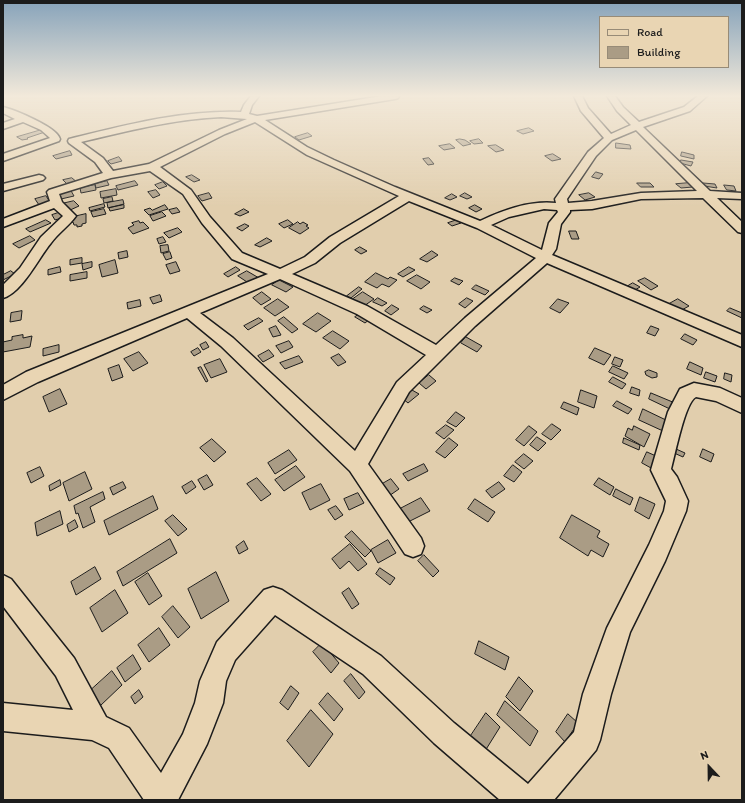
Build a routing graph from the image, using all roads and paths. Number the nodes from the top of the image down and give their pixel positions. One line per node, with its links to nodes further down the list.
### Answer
1 (51, 133): 9 (street)
2 (105, 133): 11 (street)
3 (219, 133): 10 (street)
4 (277, 133): 15 (street)
5 (605, 133): 8 (street)
6 (619, 133): 8 (street)
7 (644, 133): 14 (street)
8 (609, 138): 18 (street)
9 (3, 158)
10 (152, 167): 11 (street); 23 (street)
11 (109, 175): 17 (street)
12 (39, 178): 13 (street)
13 (3, 188)
14 (705, 194): 16 (street); 18 (street); 21 (street)
15 (408, 196): 20 (street); 23 (street)
16 (742, 196)
17 (56, 203): 19 (street); 24 (street)
18 (564, 207): 20 (street); 22 (street)
19 (3, 223)
20 (481, 225): 22 (street)
21 (742, 229)
22 (543, 256): 26 (street); 27 (street)
23 (280, 274): 25 (street); 27 (street)
24 (3, 293)
25 (189, 312): 28 (street); 30 (street)
26 (742, 341)
27 (438, 354): 30 (street)
28 (3, 393)
29 (742, 406): 37 (street)
30 (357, 465): 31 (street)
31 (413, 546)
32 (3, 587): 34 (street)
33 (3, 717): 34 (street)
34 (94, 726): 35 (street)
35 (162, 800): 36 (street)
36 (523, 800)
37 (534, 800)

